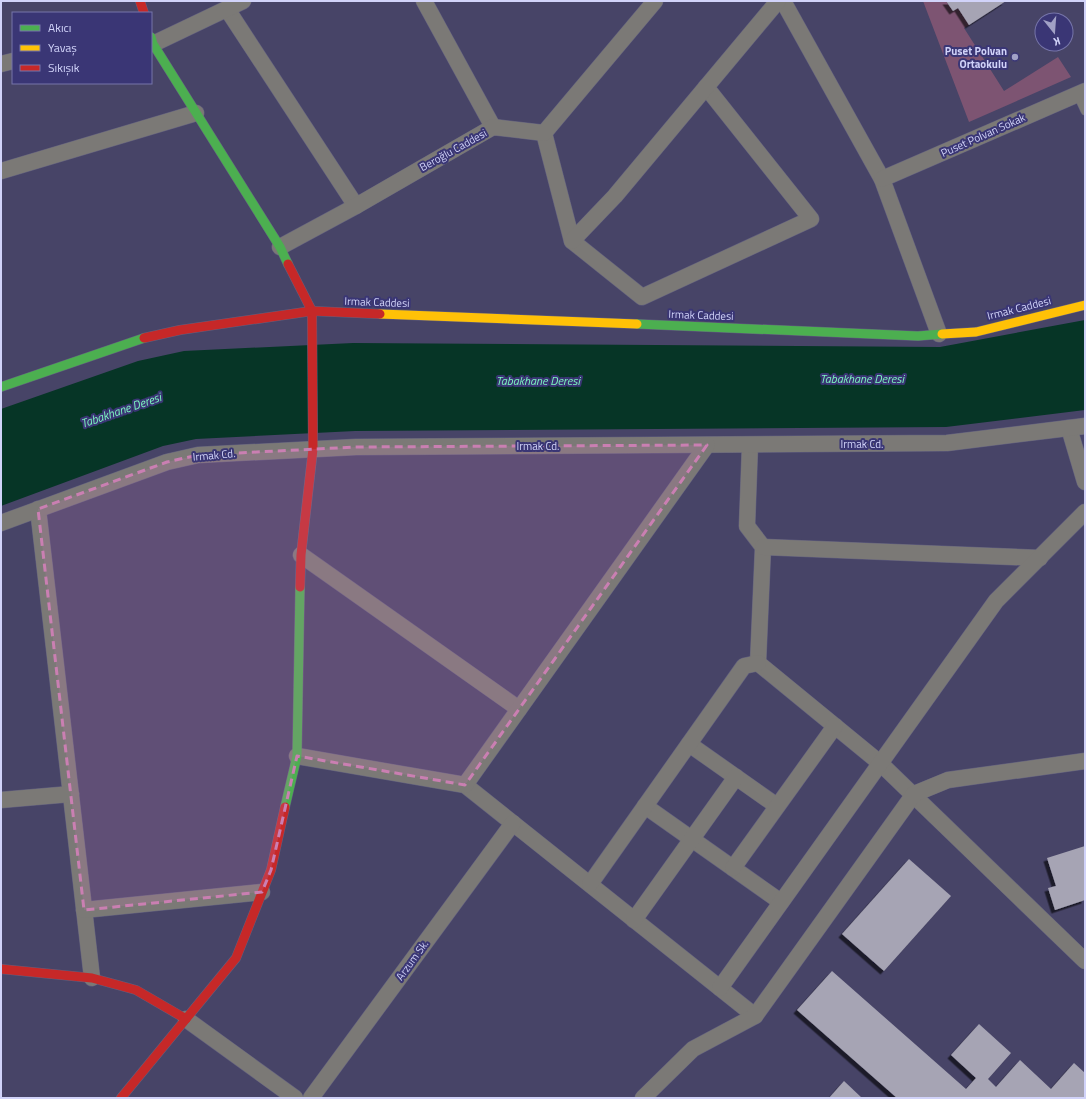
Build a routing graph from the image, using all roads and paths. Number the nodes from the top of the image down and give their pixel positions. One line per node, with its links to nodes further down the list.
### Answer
1 (140, 1): 8 (street)
2 (243, 1): 7 (street)
3 (424, 1): 16 (street)
4 (655, 1): 17 (street)
5 (778, 1): 12 (street)
6 (783, 1): 19 (street)
7 (226, 9): 9 (street); 20 (street)
8 (144, 12)
9 (152, 41): 15 (street)
10 (12, 61): 11 (street)
11 (1, 64)
12 (706, 87): 21 (street); 21 (street)
13 (1081, 93): 14 (lane); 19 (street, Puset Polvan Sokak)
14 (1085, 111)
15 (196, 113): 18 (street); 22 (street)
16 (493, 127): 17 (street, Beroğlu Caddesi); 20 (street, Beroğlu Caddesi)
17 (544, 133): 21 (street)
18 (1, 171)
19 (882, 179): 25 (street)
20 (356, 206): 22 (street, Beroğlu Caddesi)
21 (572, 241)
22 (280, 248): 24 (street)
23 (1085, 305): 25 (street, Irmak Caddesi)
24 (312, 311): 25 (street, Irmak Caddesi); 26 (street); 29 (street)
25 (939, 334)
26 (1, 387)
27 (1085, 426): 28 (street, Irmak Cd.)
28 (1069, 428): 31 (street, Irmak Cd.); 32 (street)
29 (313, 443): 30 (street, Irmak Cd.); 33 (street, Irmak Cd.); 37 (street)
30 (707, 445): 31 (street, Irmak Cd.); 40 (street)
31 (750, 445): 36 (street)
32 (1085, 482)
33 (38, 510): 35 (street, Irmak Cd.); 48 (street)
34 (1085, 512): 38 (street)
35 (1, 523)
36 (763, 547): 38 (street); 39 (street)
37 (301, 555): 40 (street); 43 (street)
38 (1040, 558): 45 (street)
39 (758, 663): 41 (street); 42 (street)
40 (519, 709): 47 (street)
41 (835, 726): 45 (street); 52 (street)
42 (689, 744): 46 (street); 51 (street)
43 (297, 756): 47 (street); 57 (street)
44 (1085, 762): 49 (street)
45 (880, 763): 49 (street); 58 (street)
46 (736, 777): 52 (street); 54 (street)
47 (465, 785): 53 (street)
48 (71, 794): 50 (street); 59 (street)
49 (914, 794): 61 (street); 65 (street)
50 (1, 800)
51 (645, 806): 54 (street); 56 (street)
52 (777, 806): 55 (street)
53 (513, 823): 56 (street); 69 (street, Arzum Sk.)
54 (692, 839): 55 (street); 60 (street)
55 (733, 868): 58 (street)
56 (590, 884): 60 (street)
57 (262, 892): 59 (street); 66 (street)
58 (781, 902): 64 (street)
59 (84, 910): 63 (street)
60 (634, 920): 64 (street)
61 (1085, 961)
62 (1, 969): 63 (street)
63 (92, 978): 66 (street)
64 (720, 988): 65 (street)
65 (755, 1016): 70 (street)
66 (186, 1019): 67 (street); 68 (street)
67 (121, 1098)
68 (295, 1098)
69 (311, 1098)
70 (643, 1098)

